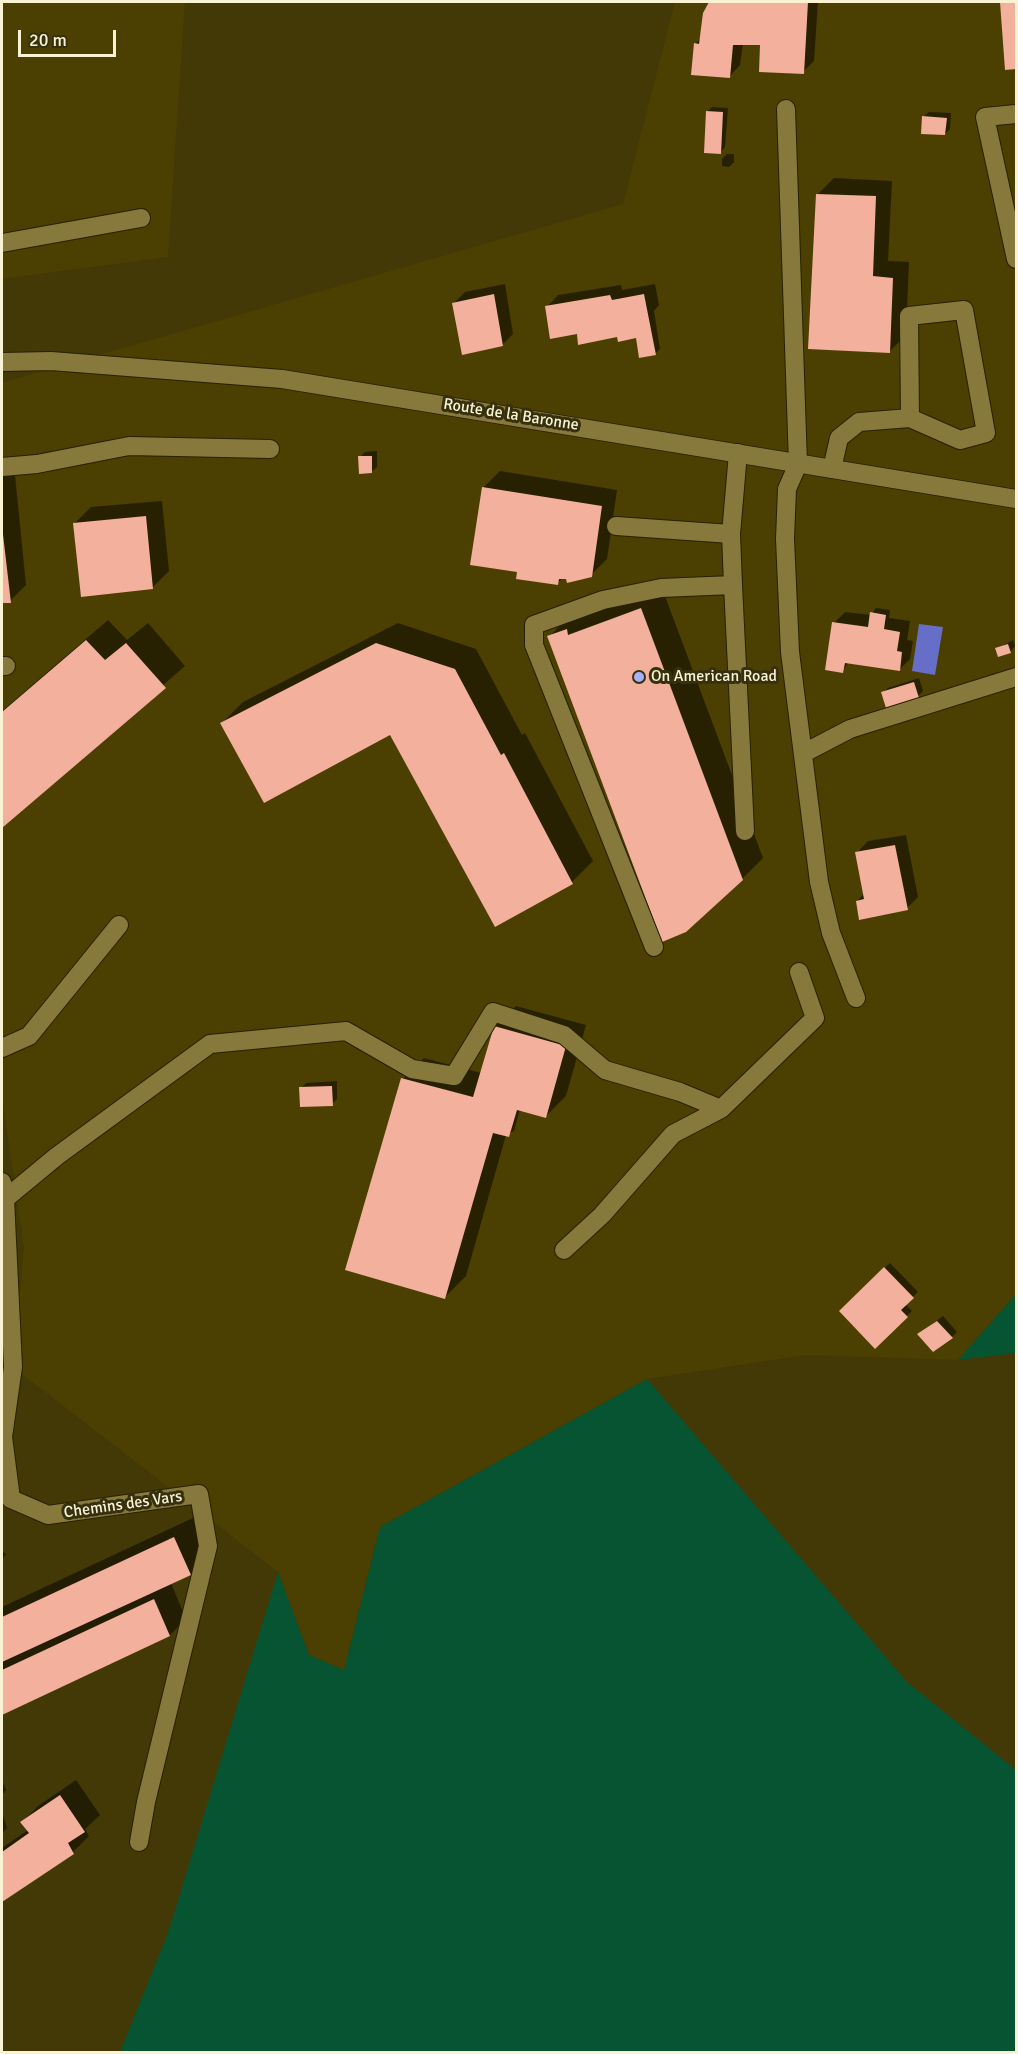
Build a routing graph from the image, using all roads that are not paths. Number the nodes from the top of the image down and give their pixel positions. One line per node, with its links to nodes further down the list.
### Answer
1 (786, 109): 10 (main road)
2 (1017, 114): 5 (main road)
3 (141, 218): 4 (main road)
4 (2, 243)
5 (1017, 259)
6 (2, 362): 9 (main road, Route de la Baronne)
7 (910, 418): 7 (main road); 12 (main road)
8 (270, 449): 11 (main road)
9 (738, 453): 10 (main road, Route de la Baronne); 15 (main road)
10 (798, 464): 12 (main road, Route de la Baronne); 18 (main road)
11 (2, 467)
12 (832, 469): 13 (main road, Route de la Baronne)
13 (1017, 499)
14 (616, 526): 15 (main road)
15 (731, 534): 16 (main road)
16 (733, 585): 19 (main road); 21 (main road)
17 (1017, 677): 18 (main road)
18 (804, 753): 23 (main road)
19 (745, 831)
20 (119, 924): 24 (main road)
21 (654, 947)
22 (799, 972): 25 (main road)
23 (856, 998)
24 (2, 1048)
25 (721, 1109): 26 (main road); 27 (main road)
26 (3, 1191): 28 (main road, Chemins des Vars)
27 (564, 1250)
28 (139, 1842)

